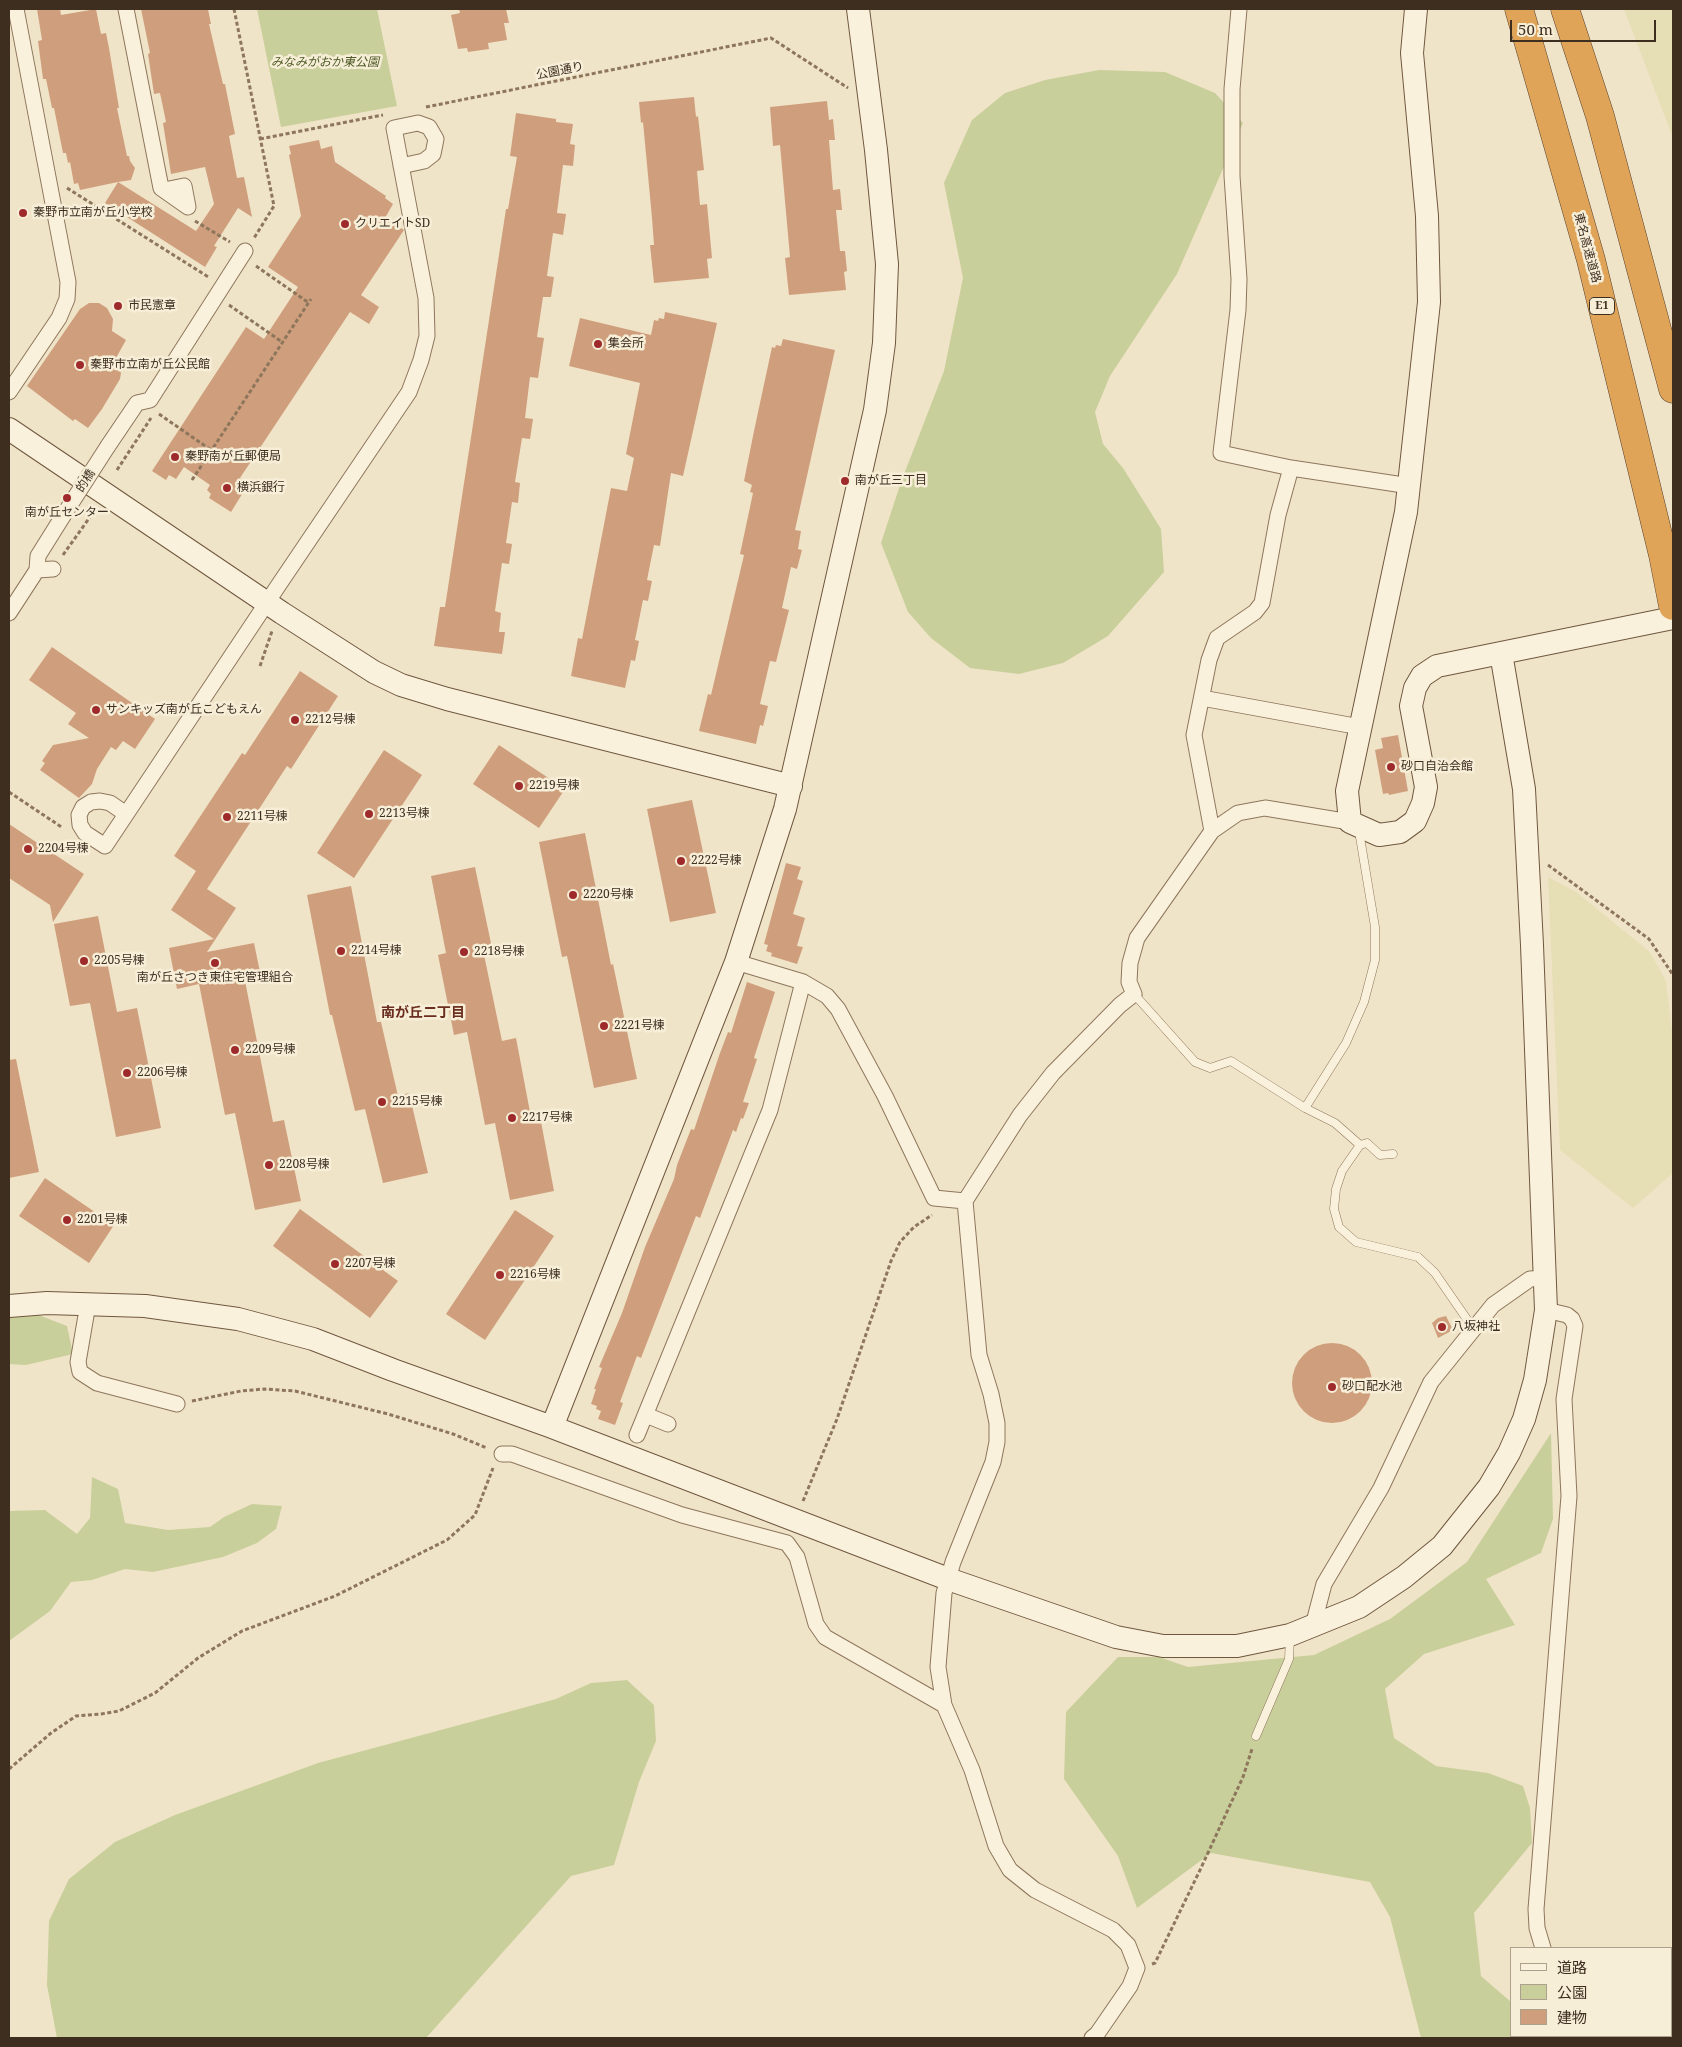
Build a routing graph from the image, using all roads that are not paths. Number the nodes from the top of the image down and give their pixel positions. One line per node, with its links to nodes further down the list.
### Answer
1 (16, 9): 12 (street)
2 (126, 9): 9 (street)
3 (858, 9): 25 (street)
4 (1238, 9): 14 (street)
5 (1416, 9): 15 (street)
6 (1519, 9): 19 (highway, 東名高速道路 / E1)
7 (1566, 9): 11 (highway)
8 (401, 166): 18 (street)
9 (188, 207)
10 (244, 254): 17 (street, 的橋, bridge)
11 (1673, 389)
12 (9, 392)
13 (9, 429): 18 (street)
14 (1291, 468): 15 (street); 23 (street)
15 (1410, 486): 24 (street)
16 (53, 569): 17 (street)
17 (37, 570): 20 (street, 的橋)
18 (267, 602): 25 (street); 26 (street)
19 (1673, 606)
20 (9, 613)
21 (1673, 618): 22 (street)
22 (1501, 653): 27 (street); 36 (street)
23 (1202, 698): 24 (street); 28 (street)
24 (1360, 727): 27 (street)
25 (791, 786): 29 (street)
26 (126, 814)
27 (1354, 825): 28 (street); 32 (lane)
28 (1212, 831): 31 (street)
29 (736, 962): 30 (street); 44 (street)
30 (803, 982): 35 (street); 42 (street)
31 (1134, 994): 32 (lane); 35 (street)
32 (1305, 1108): 33 (lane)
33 (1360, 1145): 34 (lane); 40 (lane)
34 (1394, 1154)
35 (965, 1201): 49 (street)
36 (1545, 1278): 39 (street); 40 (street)
37 (88, 1304): 38 (street); 41 (street); 44 (street)
38 (9, 1306)
39 (1546, 1310): 50 (street); 54 (street)
40 (1473, 1328): 50 (street)
41 (177, 1404)
42 (646, 1415): 43 (street); 45 (street)
43 (668, 1424)
44 (552, 1427): 47 (street)
45 (637, 1435)
46 (502, 1454): 48 (street)
47 (795, 1521): 48 (street); 49 (street)
48 (787, 1543): 52 (street)
49 (948, 1579): 51 (street); 52 (street)
50 (1313, 1626): 51 (street)
51 (1290, 1635): 53 (lane)
52 (944, 1705): 55 (street)
53 (1256, 1736)
54 (1543, 1947)
55 (1092, 2038)

